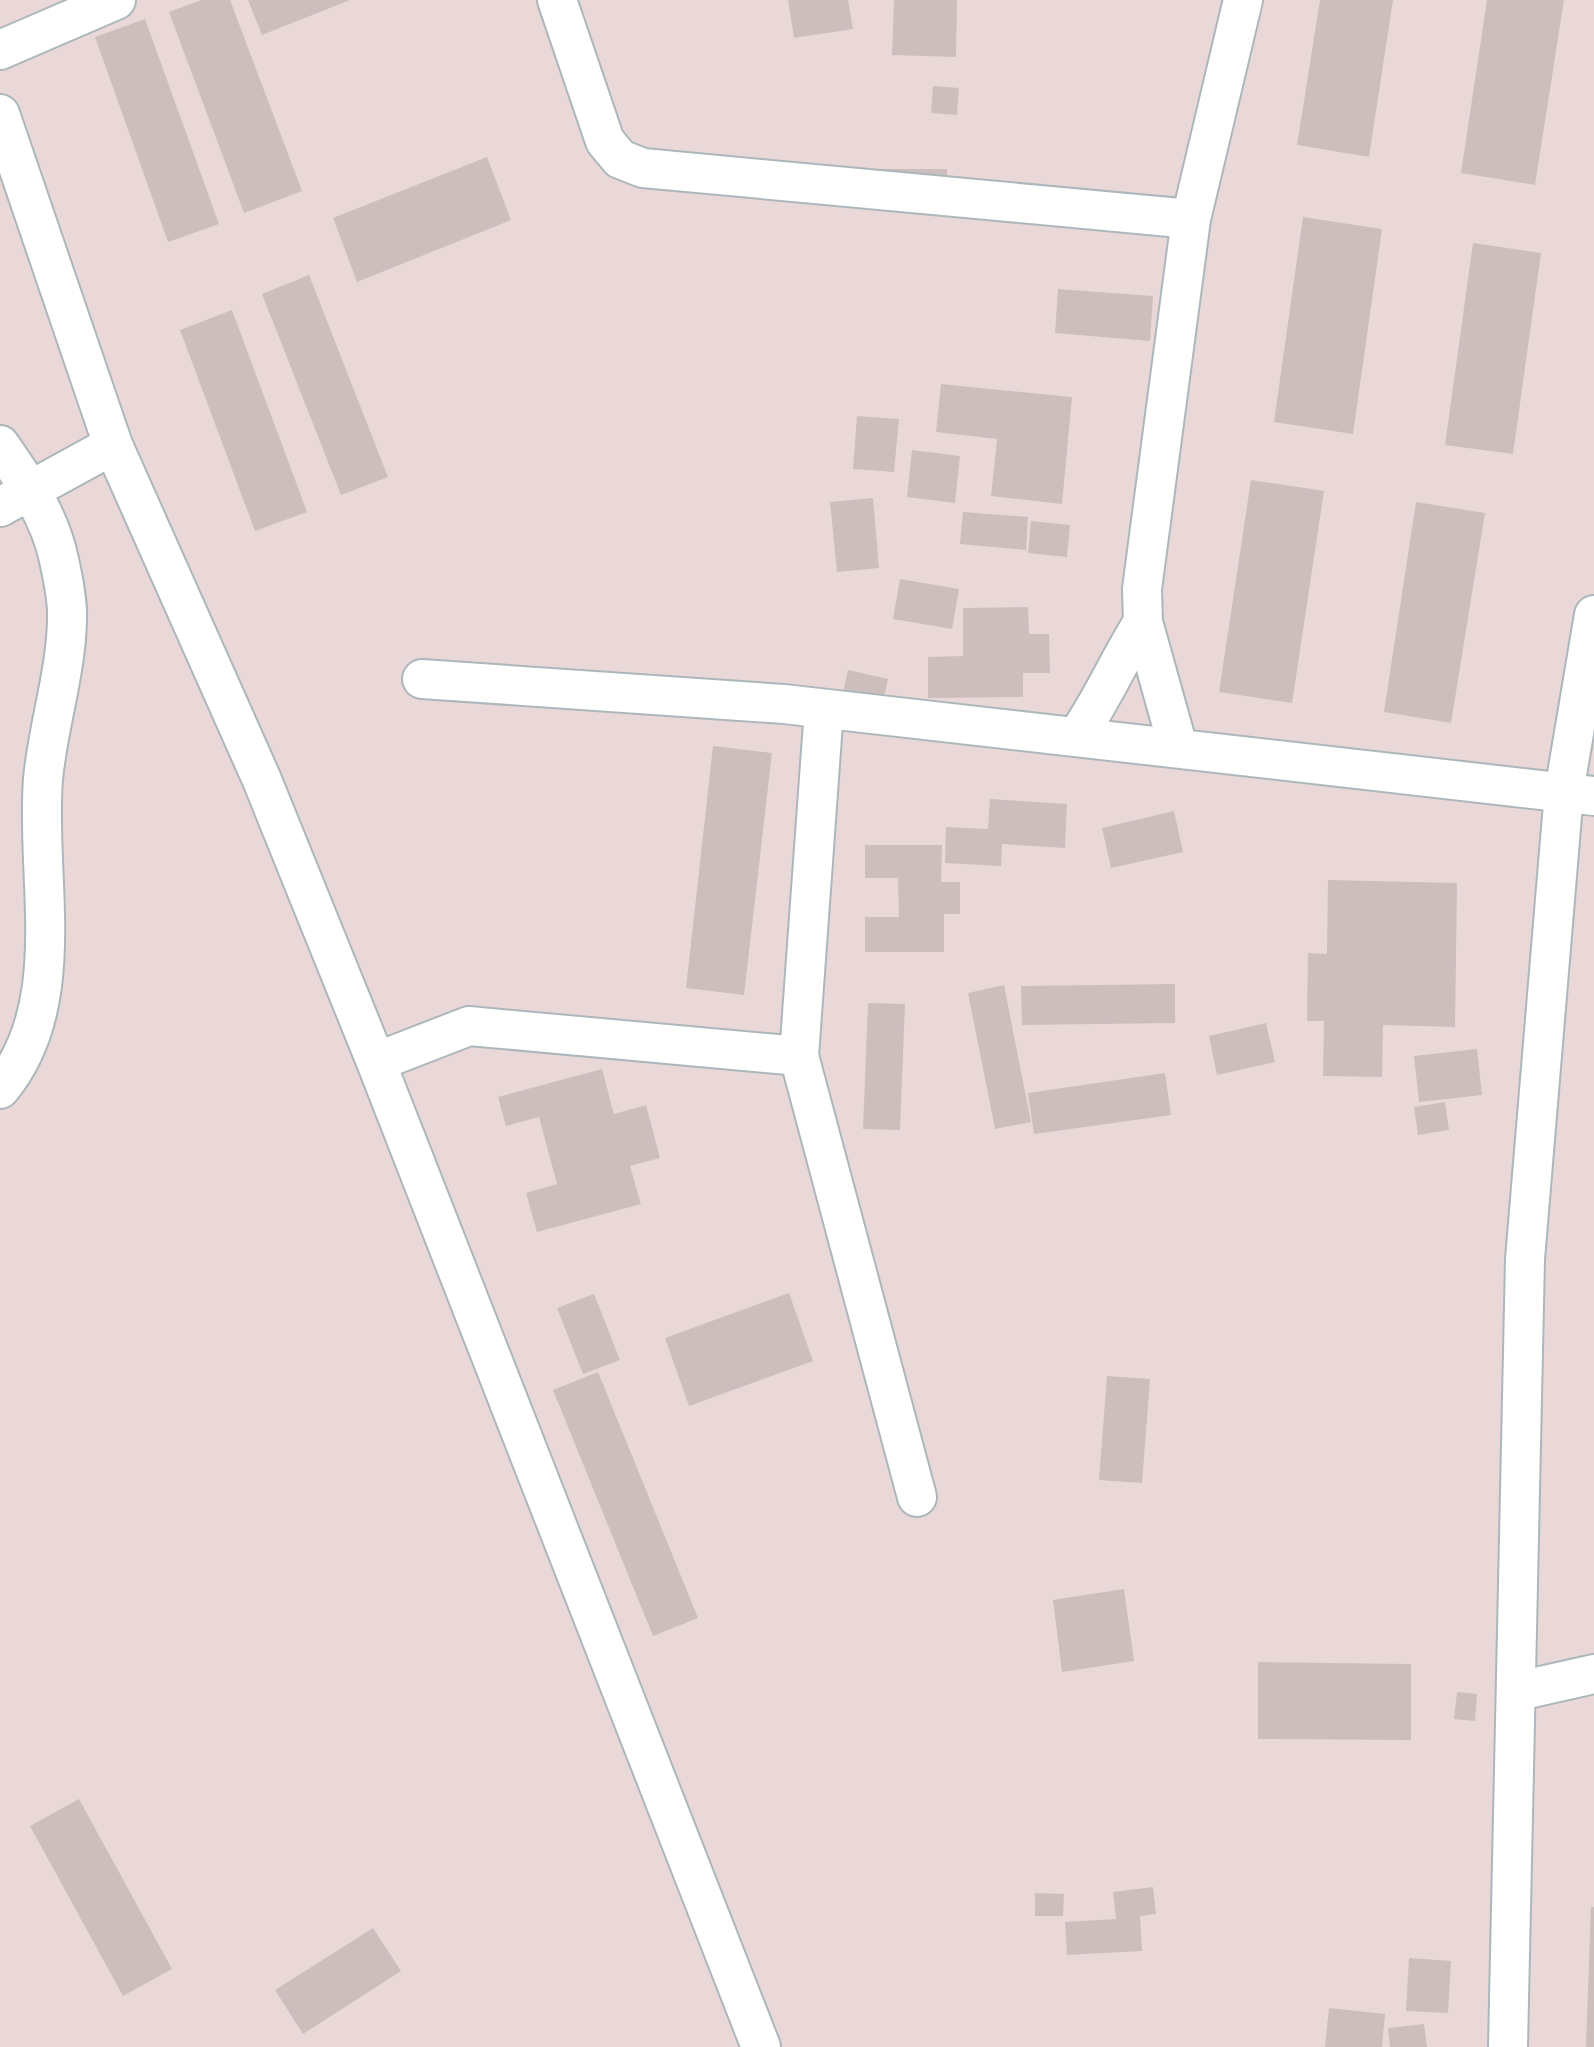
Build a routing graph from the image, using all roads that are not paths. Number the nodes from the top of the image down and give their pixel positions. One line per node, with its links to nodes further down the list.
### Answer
1 (116, 0): 4 (street)
2 (557, 0): 6 (street)
3 (1243, 0): 6 (street)
4 (0, 50)
5 (0, 114): 8 (street)
6 (1190, 220): 11 (street)
7 (0, 445): 9 (street)
8 (113, 445): 9 (street); 18 (street)
9 (15, 498): 19 (street)
10 (1594, 614): 16 (street)
11 (1143, 622): 14 (street); 15 (street)
12 (422, 679): 13 (street)
13 (824, 709): 14 (street); 17 (street)
14 (1077, 736): 15 (street)
15 (1178, 747): 16 (street)
16 (1579, 794): 22 (street)
17 (799, 1056): 18 (street); 20 (street)
18 (376, 1062): 23 (street)
19 (0, 1089)
20 (917, 1497)
21 (1594, 1674): 22 (street)
22 (1518, 1691): 24 (street)
23 (761, 2047)
24 (1508, 2047)

